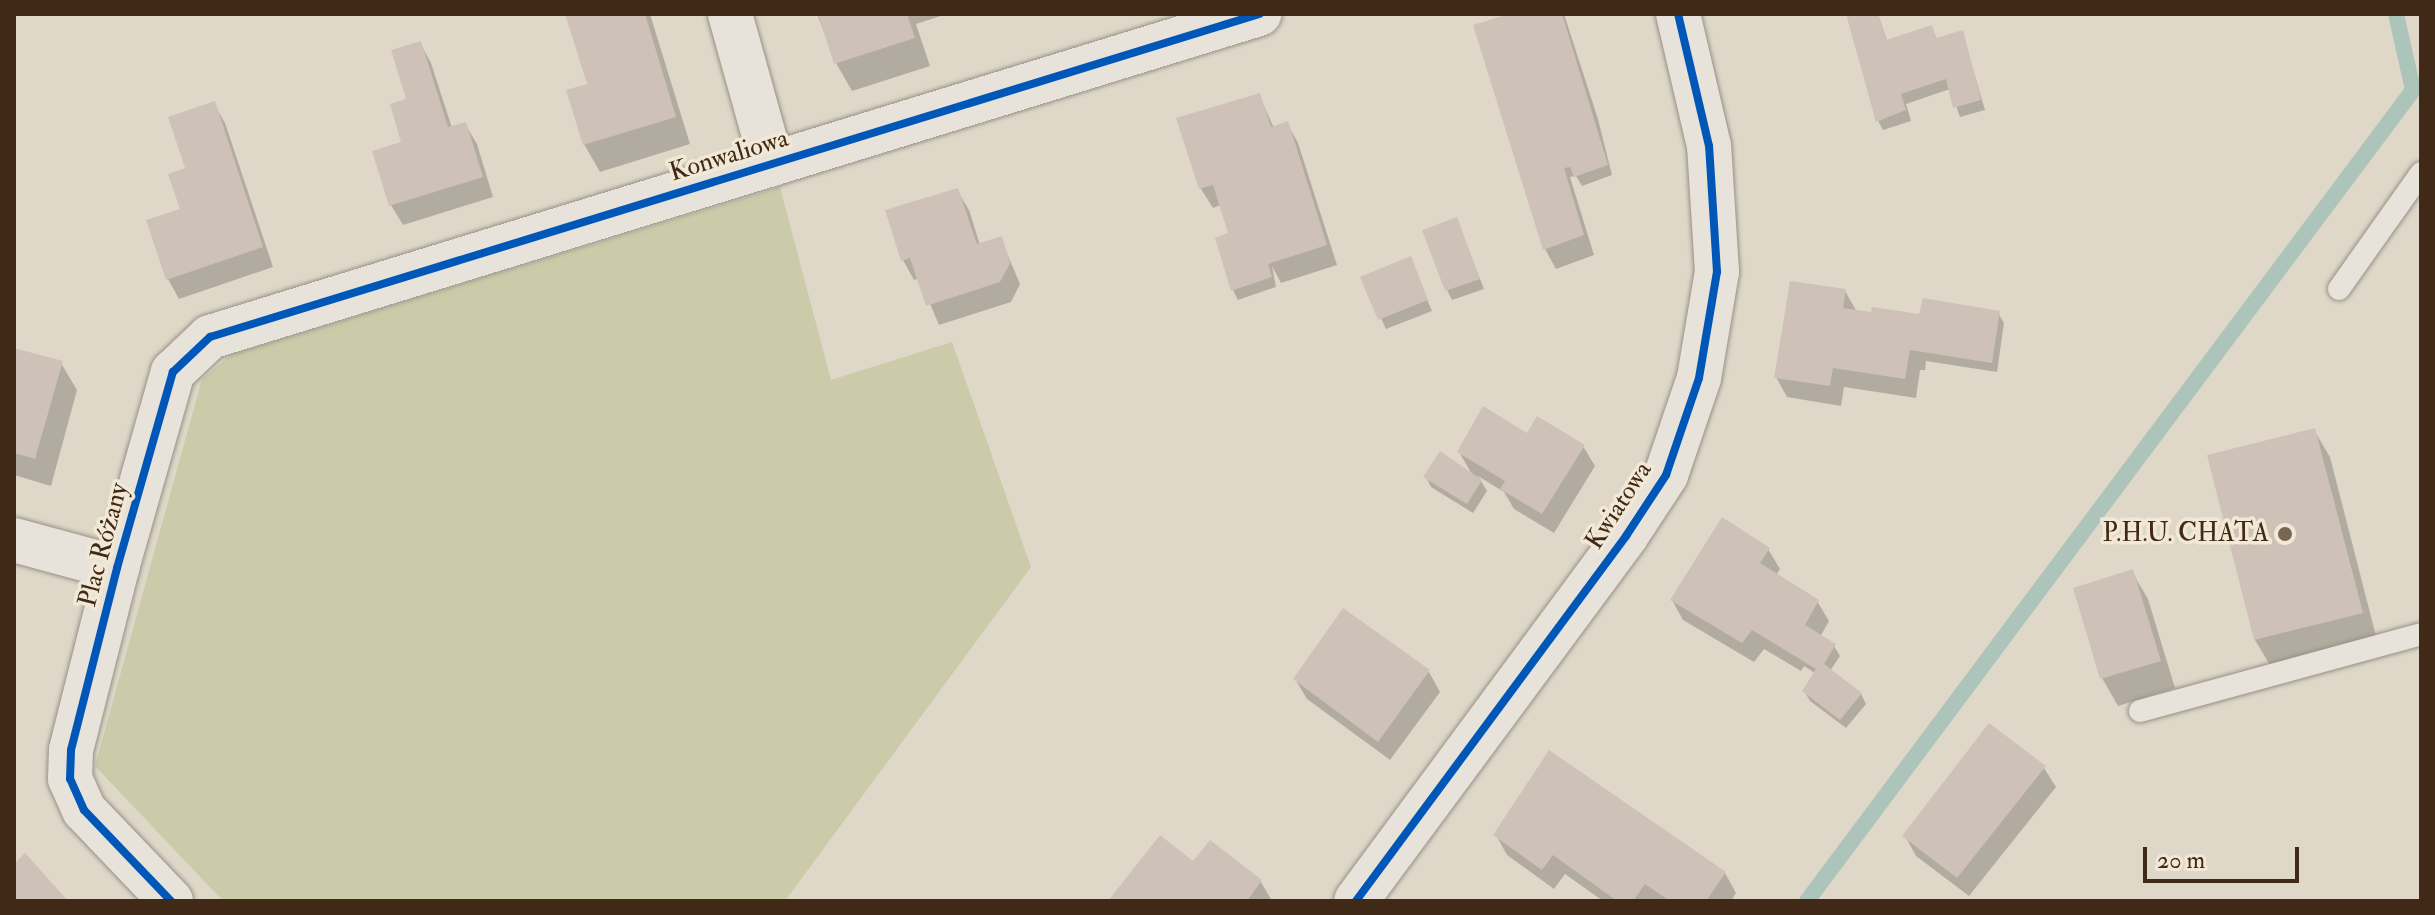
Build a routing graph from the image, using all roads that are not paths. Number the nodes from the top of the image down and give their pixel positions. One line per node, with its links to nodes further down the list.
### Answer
1 (730, 14): 4 (street)
2 (1259, 14): 4 (street, Konwaliowa)
3 (1678, 14): 13 (street, Kwiatowa)
4 (772, 164): 7 (street, Konwaliowa)
5 (2421, 173): 6 (lane)
6 (2339, 289)
7 (210, 337): 9 (street, Plac Różany)
8 (14, 540): 9 (street)
9 (117, 568): 12 (street, Plac Różany)
10 (2421, 634): 11 (lane)
11 (2140, 711)
12 (171, 901)
13 (1356, 901)

